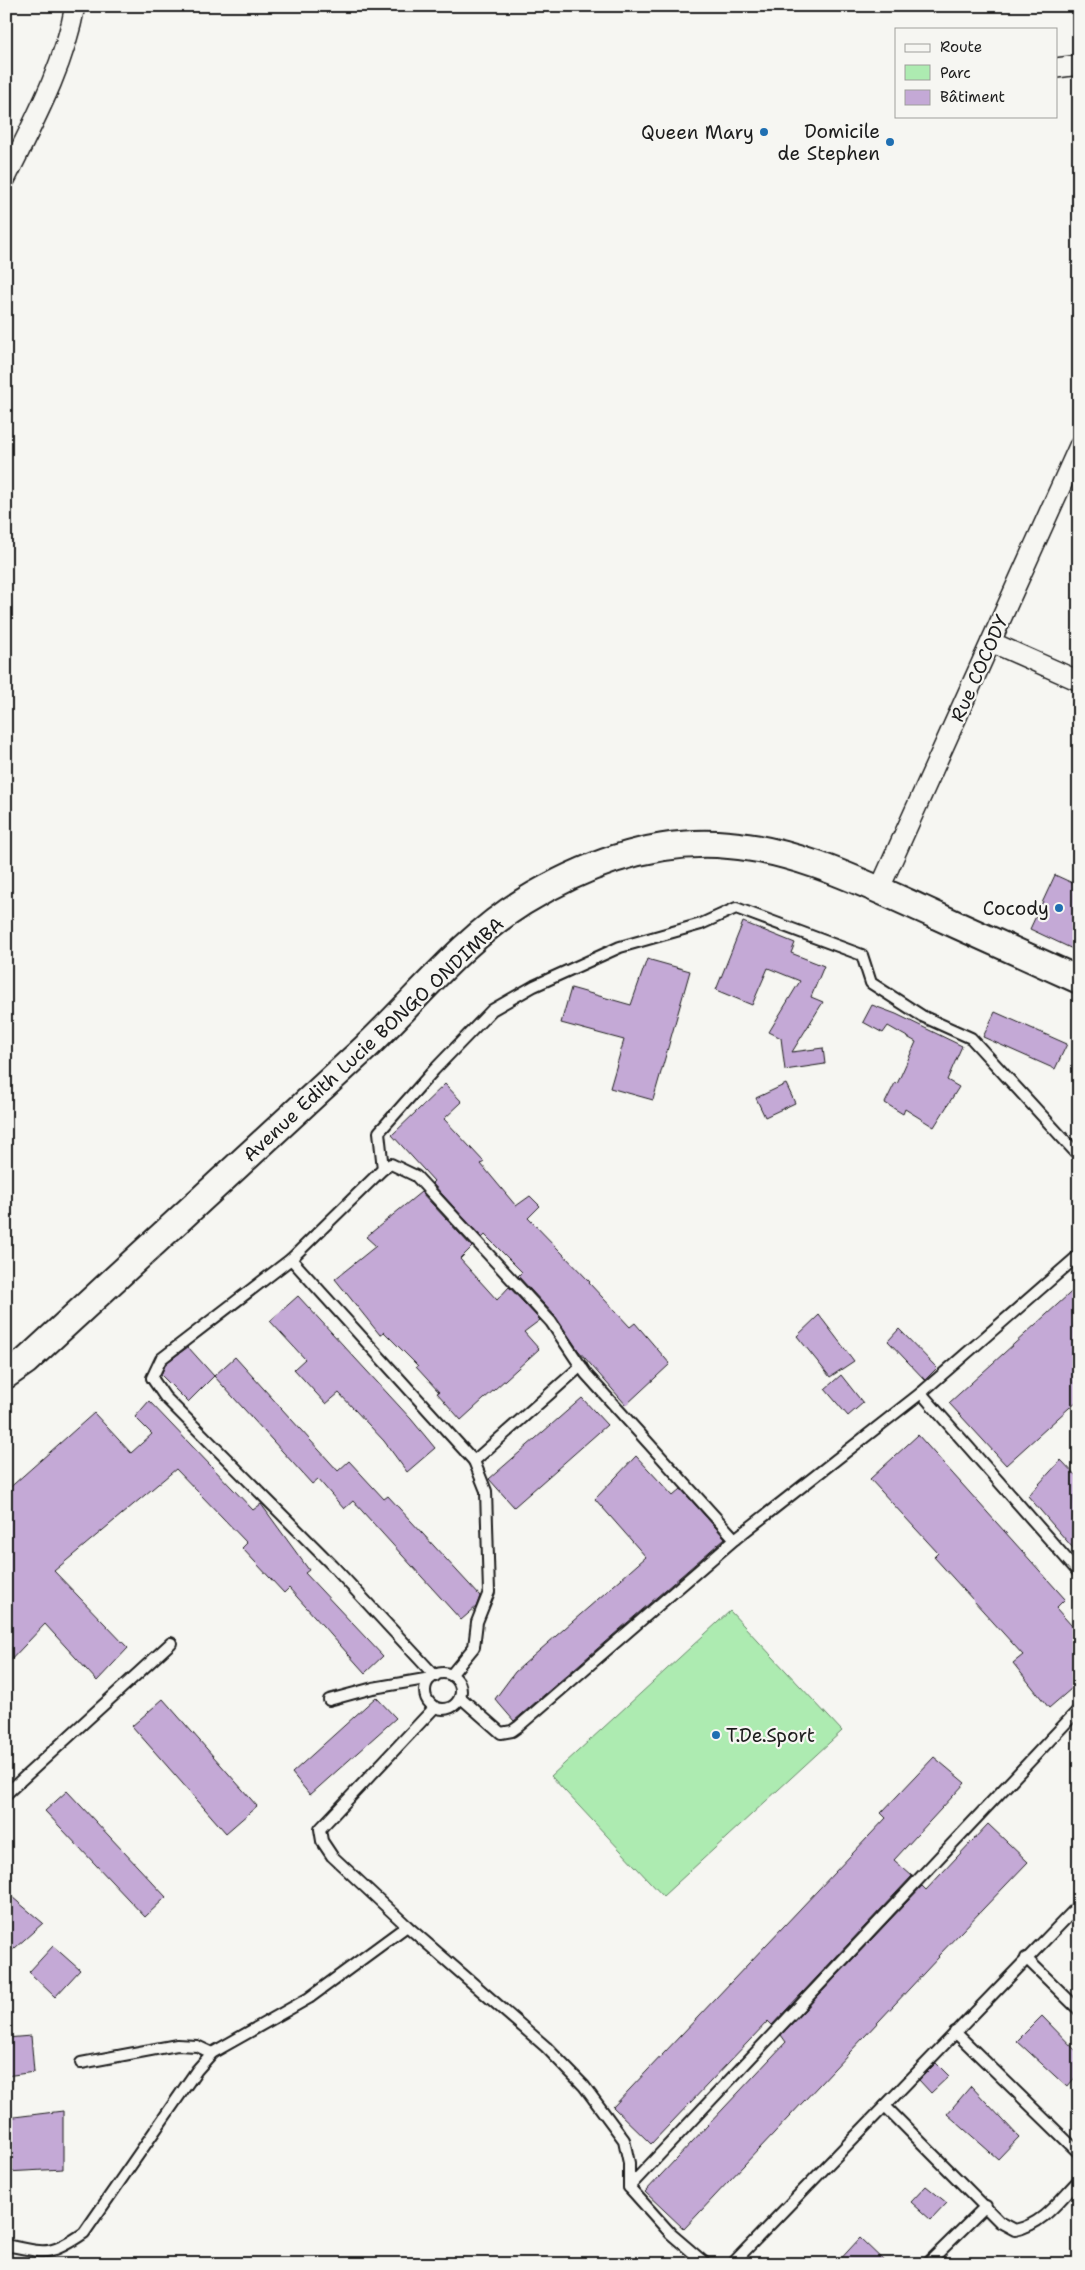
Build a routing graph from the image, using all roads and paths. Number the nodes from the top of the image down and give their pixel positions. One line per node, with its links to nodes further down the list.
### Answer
1 (75, 6): 4 (street)
2 (1079, 65): 3 (street)
3 (1058, 68)
4 (6, 178)
5 (1079, 446): 6 (street, Rue COCODY)
6 (992, 642): 7 (street); 8 (street, Rue COCODY)
7 (1079, 680)
8 (879, 890): 9 (main road, Avenue Edith Lucie BONGO ONDIMBA); 15 (main road, Avenue Edith Lucie BONGO ONDIMBA)
9 (1079, 980)
10 (1079, 1156): 11 (lane)
11 (383, 1169): 13 (lane); 14 (lane)
12 (1079, 1255): 16 (lane)
13 (291, 1259): 17 (lane); 22 (lane)
14 (581, 1366): 17 (lane); 18 (lane)
15 (6, 1375)
16 (921, 1393): 18 (lane); 19 (lane)
17 (474, 1461): 21 (lane)
18 (735, 1539): 23 (lane)
19 (1079, 1573)
20 (171, 1643): 27 (lane)
21 (451, 1675): 22 (lane); 23 (lane)
22 (433, 1677): 24 (lane); 25 (lane)
23 (460, 1697): 25 (lane)
24 (329, 1700)
25 (435, 1707): 29 (lane)
26 (1079, 1709): 38 (lane)
27 (6, 1794)
28 (1079, 1905): 30 (lane)
29 (407, 1926): 33 (lane); 38 (lane)
30 (1026, 1958): 31 (lane); 32 (lane)
31 (1079, 2010)
32 (955, 2032): 35 (lane); 36 (lane)
33 (212, 2053): 34 (lane); 40 (lane)
34 (81, 2063)
35 (885, 2106): 39 (lane); 42 (lane)
36 (1079, 2153)
37 (1079, 2180): 39 (lane)
38 (629, 2187): 41 (lane)
39 (986, 2206): 43 (lane)
40 (6, 2245)
41 (706, 2264)
42 (732, 2264)
43 (927, 2264)

